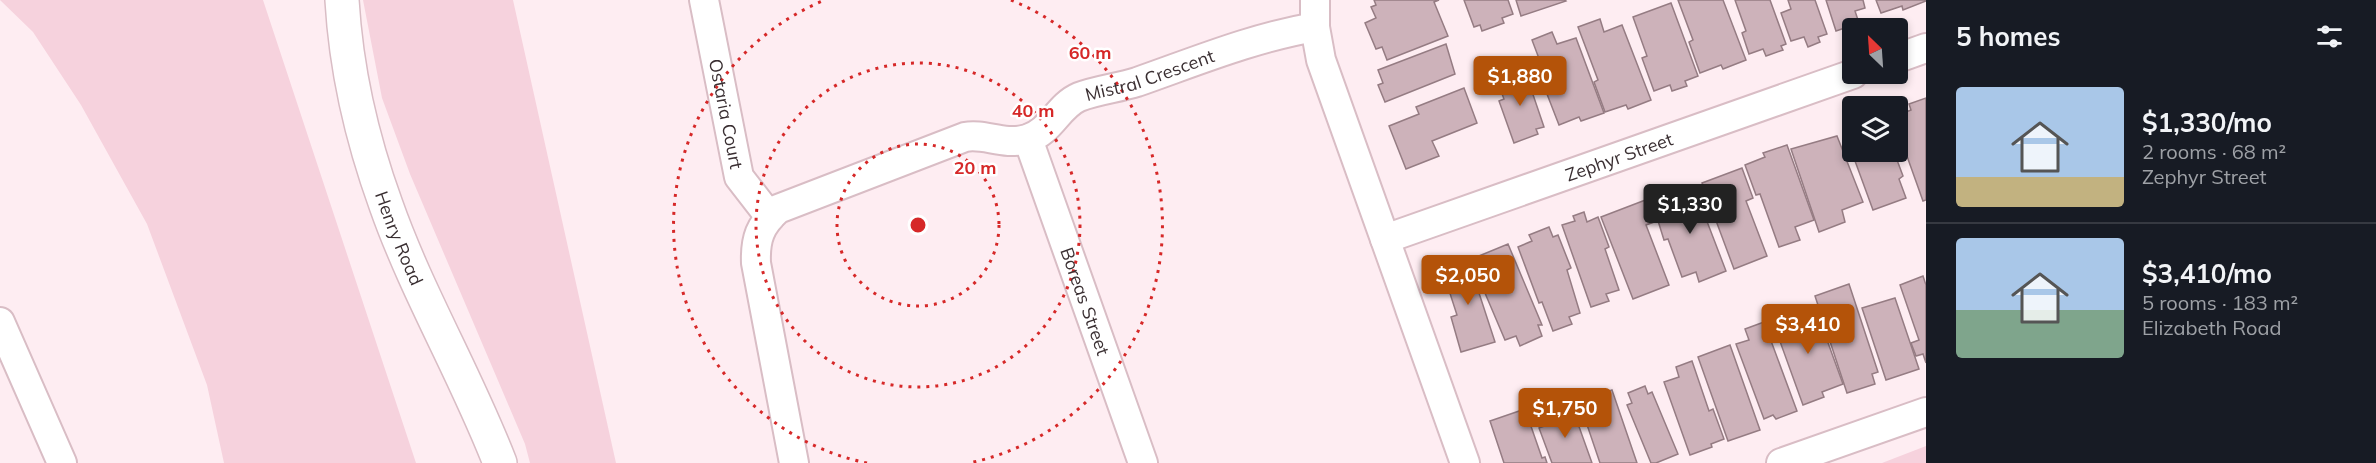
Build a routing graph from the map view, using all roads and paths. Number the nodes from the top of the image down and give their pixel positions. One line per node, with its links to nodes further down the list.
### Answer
1 (342, 0): 13 (main road, Henry Road)
2 (704, 0): 8 (street, Ostaria Court)
3 (1315, 13): 7 (street, Mistral Crescent); 9 (street, Mistral Crescent)
4 (1926, 48): 5 (street)
5 (1908, 54)
6 (1842, 78): 9 (street, Zephyr Street)
7 (1028, 139): 8 (street); 15 (street, Boreas Street)
8 (770, 217): 14 (street)
9 (1385, 239): 16 (street, Mistral Crescent)
10 (0, 322): 12 (street)
11 (1926, 412): 17 (street)
12 (62, 463)
13 (500, 463)
14 (794, 463)
15 (1143, 463)
16 (1465, 463)
17 (1781, 463)

